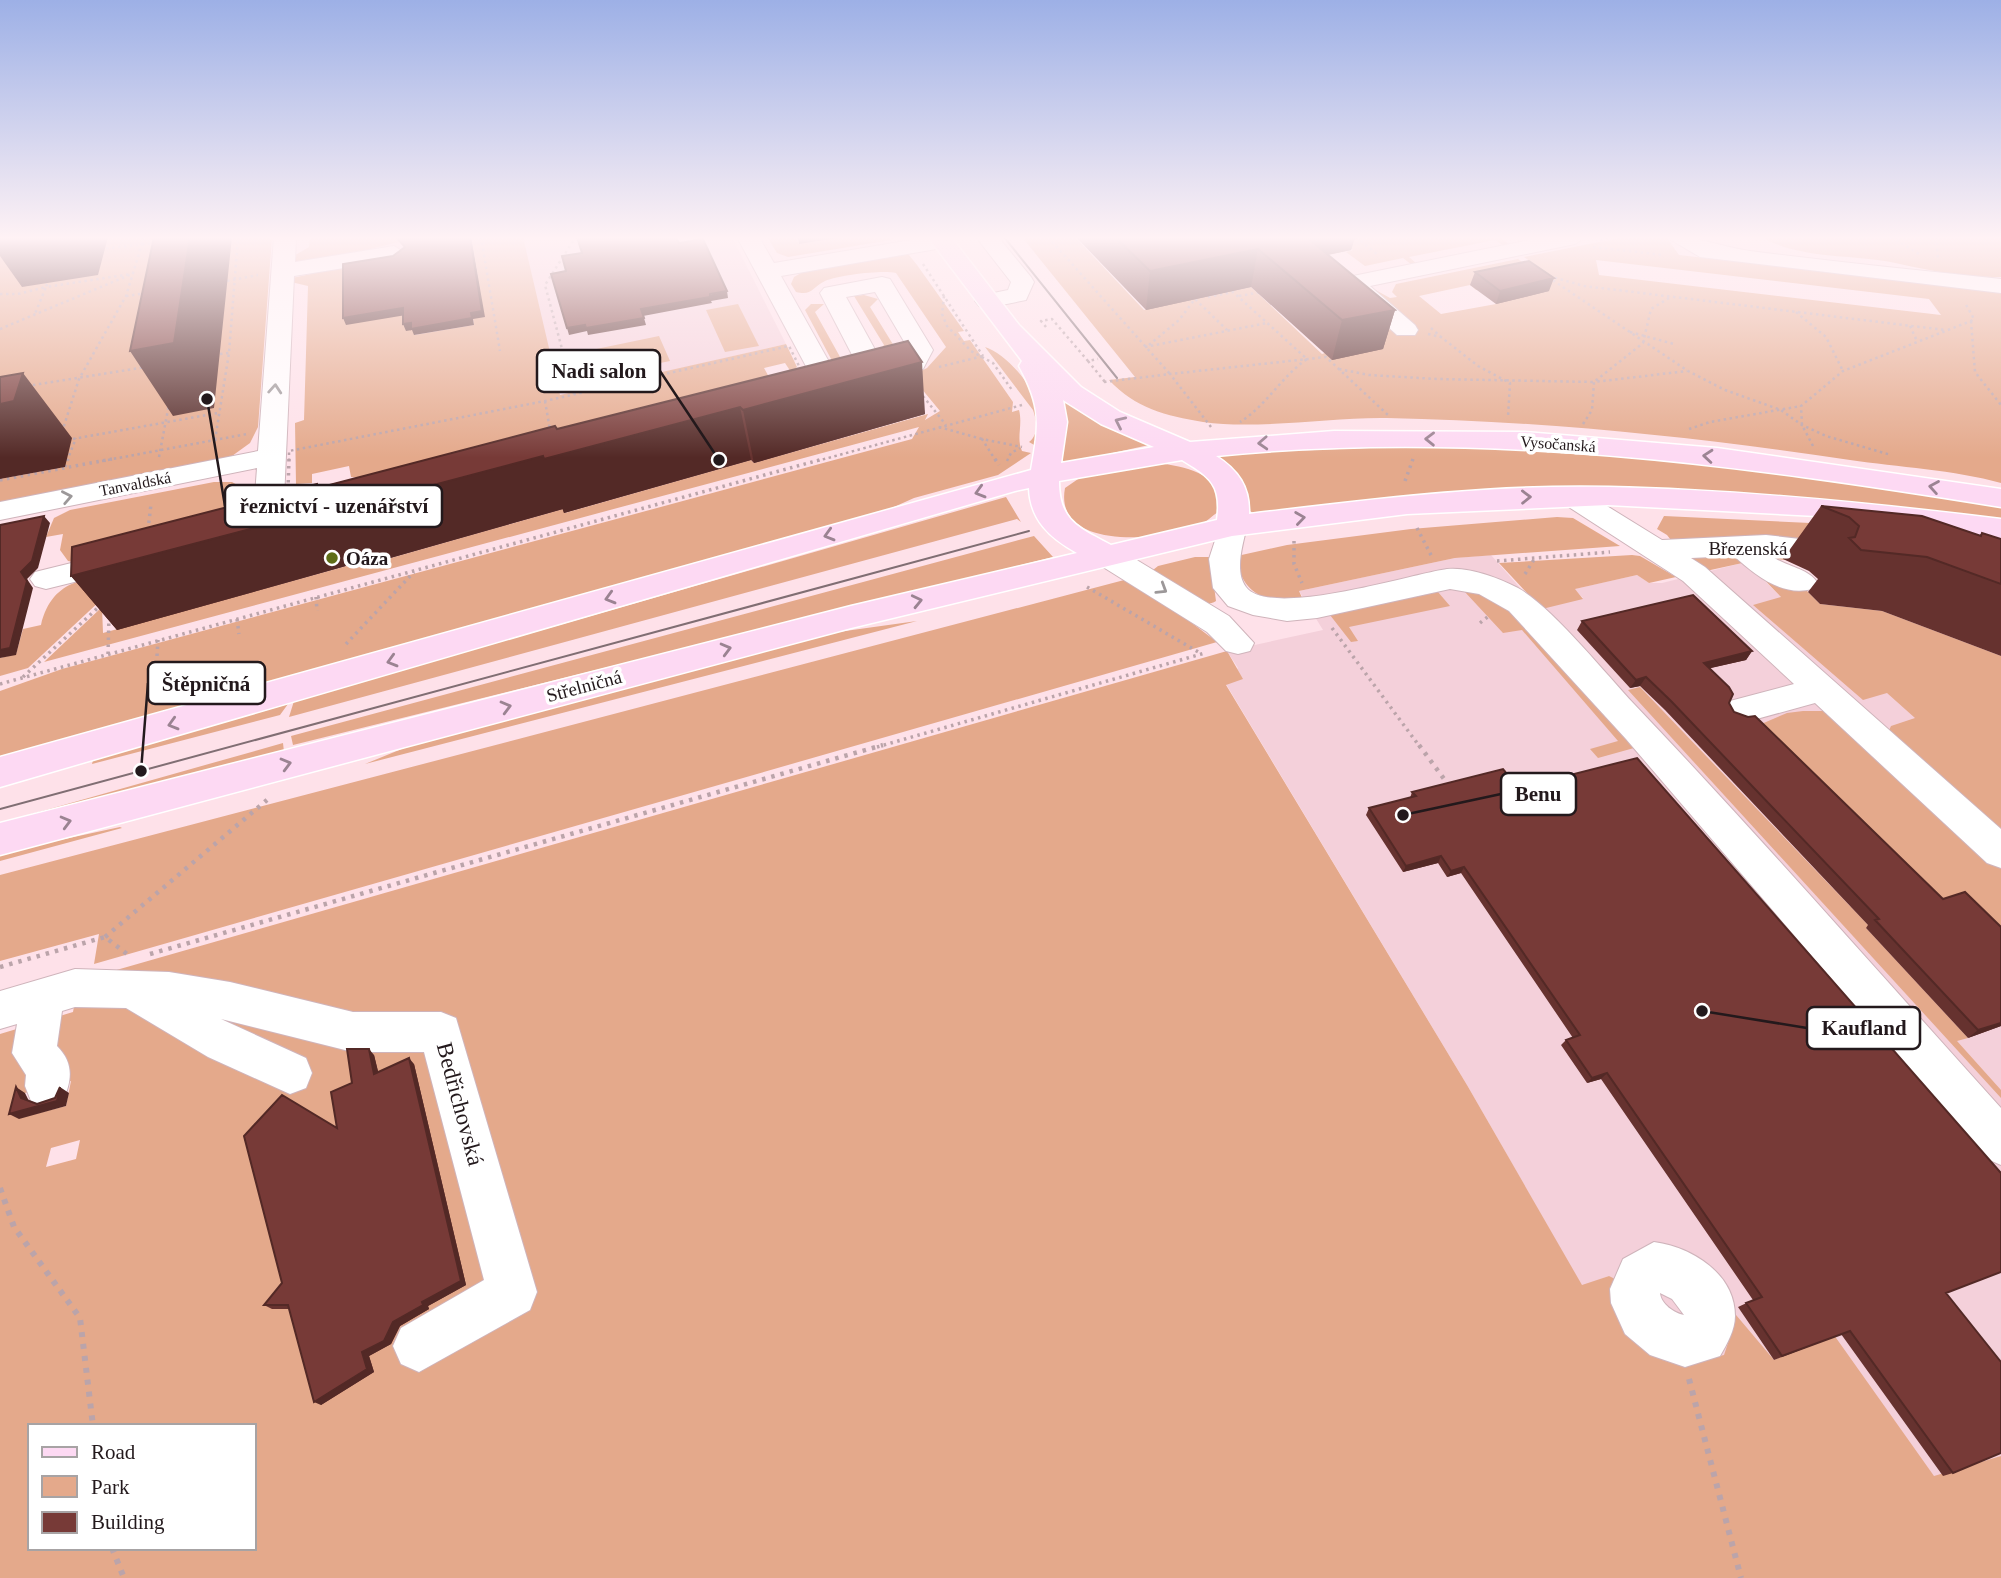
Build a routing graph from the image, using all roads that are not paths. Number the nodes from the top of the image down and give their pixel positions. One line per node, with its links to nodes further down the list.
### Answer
1 (280, 311): 9 (street, one-way to 1)
2 (785, 311): 7 (street)
3 (994, 311): 6 (main road)
4 (1383, 311): 5 (street)
5 (1406, 330)
6 (1023, 349): 8 (main road, one-way to 6); 10 (main road)
7 (875, 374)
8 (1182, 451): 10 (main road, Vysočanská); 13 (main road, Vysočanská, one-way to 8); 16 (main road)
9 (270, 457): 14 (street, Tanvaldská, one-way to 9); 15 (street)
10 (1047, 475): 21 (main road); 28 (main road, one-way to 28)
11 (1571, 496): 12 (main road); 16 (main road, one-way to 11); 18 (street)
12 (1657, 497): 17 (main road); 18 (street)
13 (2001, 498)
14 (0, 511)
15 (269, 522)
16 (1232, 526): 21 (main road, Střelničná); 25 (street)
17 (2001, 529)
18 (1636, 545): 19 (street, Březenská); 26 (street)
19 (1740, 545): 22 (street, Březenská); 24 (street)
20 (146, 546): 23 (street)
21 (1106, 555): 25 (street, one-way to 25); 29 (main road, Střelničná, one-way to 21)
22 (1870, 555)
23 (46, 579)
24 (1801, 582)
25 (1317, 607): 36 (street)
26 (1821, 689): 27 (lane); 30 (street)
27 (1742, 709)
28 (0, 772)
29 (0, 839)
30 (2001, 852)
31 (138, 968): 32 (street, Bedřichovská); 34 (street, Bedřichovská); 37 (street, Bedřichovská)
32 (42, 998): 33 (street, Bedřichovská); 35 (street)
33 (0, 1010)
34 (290, 1073)
35 (47, 1086)
36 (2001, 1142)
37 (419, 1346)

